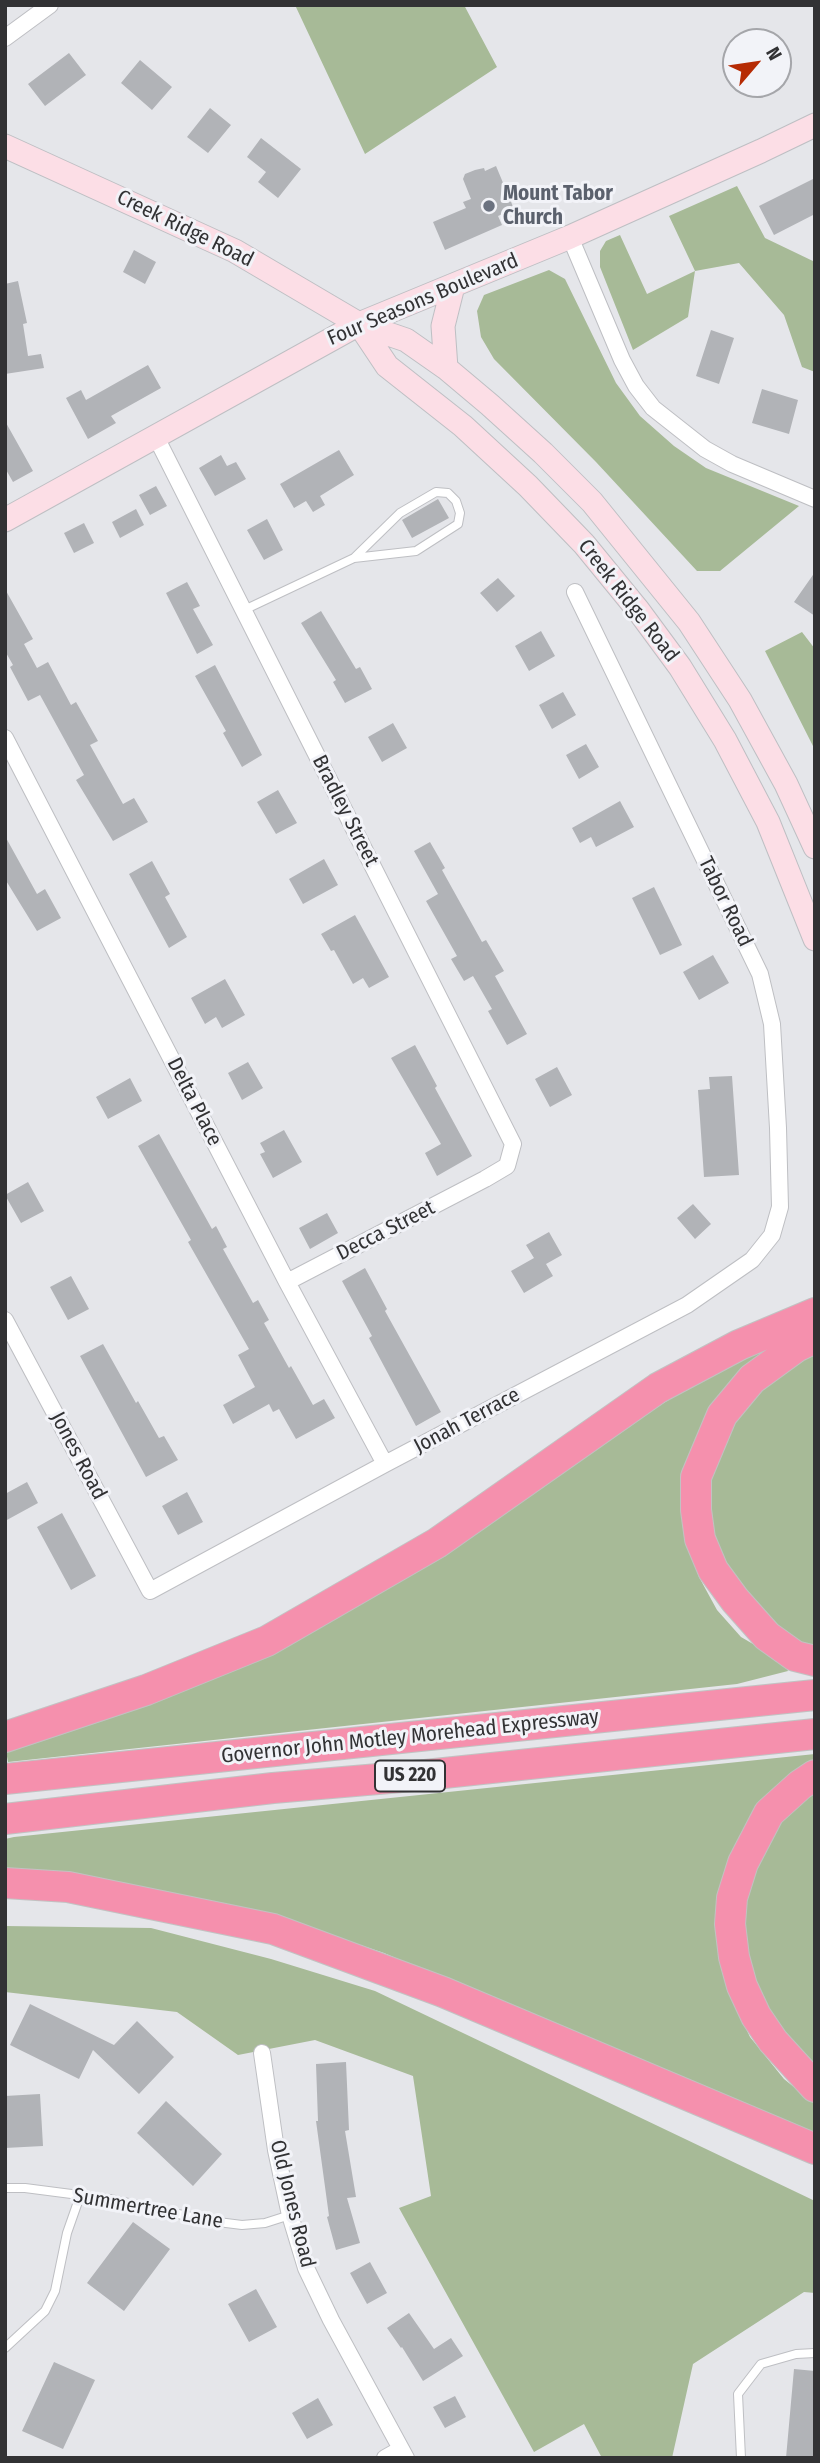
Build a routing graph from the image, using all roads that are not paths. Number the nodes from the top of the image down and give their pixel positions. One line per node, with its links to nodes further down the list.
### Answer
1 (50, 5): 2 (street)
2 (5, 38)
3 (815, 125): 5 (main road, Four Seasons Boulevard)
4 (5, 146): 7 (main road, Creek Ridge Road)
5 (570, 237): 6 (main road, Four Seasons Boulevard); 10 (street)
6 (453, 286): 7 (main road, Four Seasons Boulevard); 8 (main road)
7 (359, 324): 8 (main road, Creek Ridge Road); 9 (main road, Four Seasons Boulevard); 17 (main road, Creek Ridge Road)
8 (446, 368): 16 (main road, Creek Ridge Road)
9 (155, 435): 11 (main road, Four Seasons Boulevard); 14 (street, Bradley Street)
10 (815, 499)
11 (5, 520)
12 (354, 558): 12 (lane); 14 (lane)
13 (575, 592): 19 (street, Tabor Road)
14 (244, 610): 18 (street, Bradley Street)
15 (5, 738): 20 (street, Delta Place)
16 (815, 847)
17 (815, 939)
18 (485, 1179): 20 (street, Decca Street)
19 (772, 1235): 24 (street, Jonah Terrace)
20 (287, 1282): 24 (street, Delta Place)
21 (815, 1313): 29 (highway)
22 (5, 1320): 25 (street, Jones Road)
23 (815, 1338): 26 (highway)
24 (385, 1464): 25 (street, Jonah Terrace)
25 (150, 1591)
26 (815, 1661)
27 (815, 1695): 31 (highway, Governor John Motley Morehead Expressway / US 220)
28 (815, 1734): 32 (highway, Governor John Motley Morehead Expressway / US 220)
29 (5, 1737)
30 (815, 1776): 35 (highway)
31 (5, 1779)
32 (5, 1819)
33 (5, 1883): 36 (highway)
34 (262, 2053): 39 (street, Old Jones Road)
35 (815, 2087)
36 (815, 2149)
37 (5, 2188): 38 (lane, Summertree Lane)
38 (80, 2196): 39 (lane, Summertree Lane); 40 (lane)
39 (290, 2215): 42 (street, Old Jones Road)
40 (5, 2348)
41 (815, 2353): 44 (lane)
42 (403, 2453): 43 (street)
43 (386, 2458)
44 (741, 2458)

